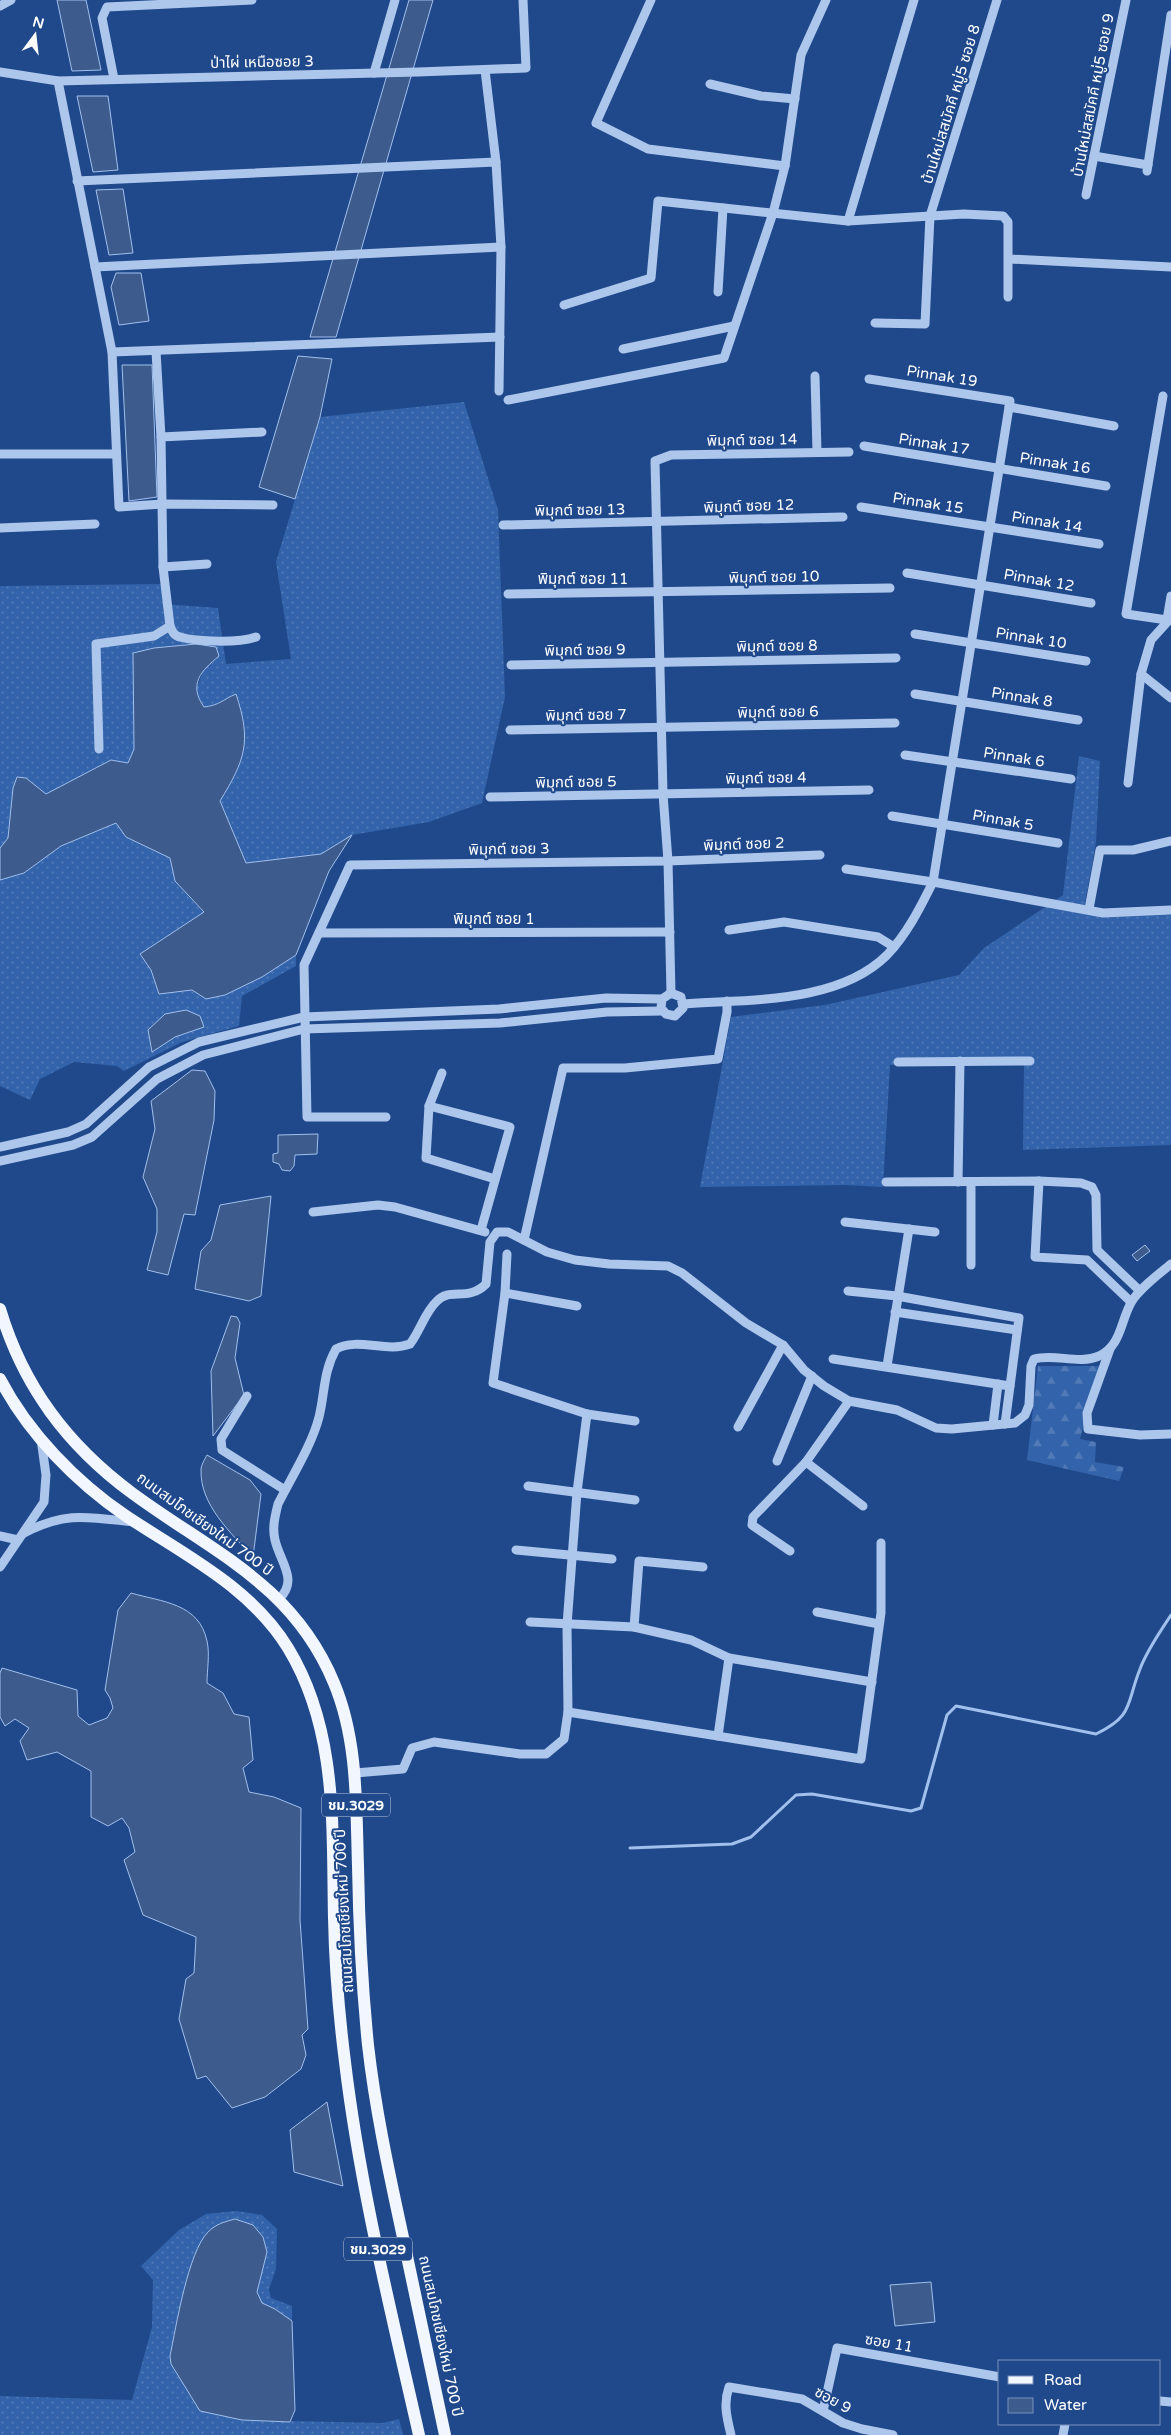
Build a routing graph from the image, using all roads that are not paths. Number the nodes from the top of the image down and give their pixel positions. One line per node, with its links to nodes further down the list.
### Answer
1 (11, 0): 12 (street)
2 (252, 0): 10 (street)
3 (395, 0): 17 (street)
4 (523, 0): 15 (street, ป่าไผ่ เหนือซอย 3)
5 (652, 0): 24 (street)
6 (826, 0): 21 (street)
7 (914, 0): 30 (street)
8 (997, 0): 29 (street, บ้านใหม่สสมัคคี หมู่5 ซอย 8)
9 (1126, 0): 22 (street, บ้านใหม่สสมัคคี หมู่5 ซอย 9)
10 (210, 1): 11 (street)
11 (148, 2): 18 (street)
12 (0, 6)
13 (1171, 15): 14 (street)
14 (1169, 46): 22 (street)
15 (485, 70): 17 (street, ป่าไผ่ เหนือซอย 3); 23 (street)
16 (0, 72): 19 (street, ป่าไผ่ เหนือซอย 3)
17 (374, 73): 18 (street, ป่าไผ่ เหนือซอย 3)
18 (114, 79): 19 (street, ป่าไผ่ เหนือซอย 3)
19 (58, 81): 25 (street)
20 (710, 84): 21 (street)
21 (795, 99): 24 (street)
22 (1094, 156): 26 (street, บ้านใหม่สสมัคคี หมู่5 ซอย 9)
23 (496, 162): 25 (street); 31 (street)
24 (785, 166): 28 (street)
25 (77, 181): 33 (street)
26 (1086, 195)
27 (723, 208): 28 (street); 35 (street); 37 (street)
28 (773, 213): 30 (street); 39 (street)
29 (930, 216): 30 (street); 32 (street); 38 (street, บ้านใหม่สสมัคคี หมู่5 ซอย 8)
30 (848, 221)
31 (501, 247): 33 (street); 40 (street)
32 (1009, 259): 34 (street); 36 (street)
33 (95, 267): 43 (street)
34 (1171, 267)
35 (718, 292)
36 (1008, 297)
37 (564, 305)
38 (875, 323)
39 (734, 326): 41 (street); 48 (street)
40 (500, 337): 42 (street); 46 (street)
41 (623, 349)
42 (156, 351): 43 (street); 52 (street)
43 (112, 352): 57 (street)
44 (815, 376): 54 (street)
45 (869, 379): 49 (street, Pinnak 19)
46 (499, 392)
47 (1164, 396): 79 (street)
48 (508, 400)
49 (1010, 404): 50 (street, Pinnak 19); 58 (street)
50 (1114, 426)
51 (262, 432): 52 (street)
52 (161, 437): 60 (street)
53 (864, 446): 58 (street, Pinnak 17)
54 (817, 452): 55 (street, พิมุกต์ ซอย 14); 64 (street, พิมุกต์ ซอย 14)
55 (849, 452)
56 (0, 454): 57 (street)
57 (116, 454): 60 (street)
58 (1000, 468): 59 (street, Pinnak 16); 67 (street)
59 (1106, 486)
60 (162, 504): 61 (street); 71 (street)
61 (273, 505)
62 (861, 507): 67 (street, Pinnak 15)
63 (843, 517): 64 (street, พิมุกต์ ซอย 12)
64 (657, 523): 66 (street, พิมุกต์ ซอย 13); 75 (street)
65 (95, 524): 68 (street)
66 (503, 525)
67 (990, 526): 69 (street, Pinnak 14); 73 (street)
68 (0, 528)
69 (1099, 544)
70 (207, 564): 71 (street)
71 (163, 566): 80 (street)
72 (907, 573): 73 (street, Pinnak 12)
73 (981, 584): 78 (street, Pinnak 12); 83 (street)
74 (890, 588): 75 (street, พิมุกต์ ซอย 10)
75 (658, 592): 76 (street, พิมุกต์ ซอย 11); 86 (street)
76 (508, 594)
77 (1171, 596): 79 (street)
78 (1092, 603)
79 (1169, 620): 88 (street)
80 (170, 626): 82 (street); 96 (street)
81 (915, 634): 83 (street, Pinnak 10)
82 (256, 637)
83 (972, 643): 85 (street, Pinnak 10); 91 (street)
84 (896, 658): 86 (street, พิมุกต์ ซอย 8)
85 (1086, 661)
86 (659, 662): 87 (street, พิมุกต์ ซอย 9); 94 (street)
87 (512, 665)
88 (1141, 674): 90 (street); 100 (street)
89 (915, 694): 91 (street, Pinnak 8)
90 (1171, 698)
91 (962, 701): 92 (street, Pinnak 8); 98 (street)
92 (1078, 720)
93 (895, 723): 94 (street, พิมุกต์ ซอย 6)
94 (662, 728): 95 (street, พิมุกต์ ซอย 7); 102 (street)
95 (510, 730)
96 (99, 749)
97 (905, 755): 98 (street, Pinnak 6)
98 (953, 761): 99 (street, Pinnak 6); 105 (street)
99 (1071, 779)
100 (1128, 784)
101 (869, 790): 102 (street, พิมุกต์ ซอย 4)
102 (663, 794): 103 (street, พิมุกต์ ซอย 5); 109 (street)
103 (490, 797)
104 (892, 816): 105 (street, Pinnak 5)
105 (943, 824): 107 (street, Pinnak 5); 111 (street)
106 (1171, 841): 112 (street)
107 (1058, 843)
108 (820, 855): 109 (street, พิมุกต์ ซอย 2)
109 (668, 861): 115 (street); 116 (street, พิมุกต์ ซอย 3)
110 (846, 869): 111 (street)
111 (933, 882): 112 (street); 117 (street)
112 (1089, 909): 113 (street)
113 (1171, 910)
114 (729, 930): 117 (street)
115 (670, 932): 116 (street, พิมุกต์ ซอย 1); 118 (street)
116 (319, 933): 125 (street)
117 (894, 947): 120 (street)
118 (671, 993): 119 (street); 122 (street)
119 (662, 999): 121 (street); 123 (street)
120 (727, 1001): 122 (street); 150 (street)
121 (544, 1004): 124 (street); 126 (street)
122 (684, 1004): 123 (street)
123 (662, 1011): 126 (street)
124 (428, 1012): 125 (street); 127 (street)
125 (304, 1017): 128 (street); 133 (street)
126 (546, 1018): 127 (street)
127 (428, 1025): 128 (street)
128 (304, 1029): 135 (street); 136 (street)
129 (960, 1061): 130 (street); 131 (street); 142 (street)
130 (1030, 1061)
131 (898, 1062)
132 (442, 1073): 134 (street)
133 (112, 1100): 135 (street); 137 (street)
134 (429, 1106): 139 (street); 139 (street)
135 (122, 1111): 138 (street)
136 (386, 1117)
137 (0, 1147)
138 (0, 1162)
139 (495, 1180): 147 (street)
140 (1039, 1181): 143 (street); 155 (street); 158 (street)
141 (886, 1182): 142 (street)
142 (958, 1182): 143 (street)
143 (971, 1182): 153 (street)
144 (313, 1212): 147 (street)
145 (845, 1222): 146 (street)
146 (909, 1229): 148 (street); 157 (street)
147 (481, 1230): 149 (street)
148 (935, 1232)
149 (492, 1236): 150 (street); 183 (street)
150 (524, 1240): 163 (street)
151 (507, 1254): 156 (street)
152 (1171, 1264): 155 (street)
153 (971, 1266)
154 (848, 1291): 157 (street)
155 (1140, 1291): 158 (street)
156 (505, 1292): 159 (street); 173 (street)
157 (897, 1296): 161 (street); 162 (street)
158 (1131, 1302): 164 (street)
159 (577, 1306)
160 (0, 1309): 197 (main road, ถนนสมโภชเชียงใหม่ 700 ปี / ชม.3029)
161 (895, 1312): 162 (street); 166 (street)
162 (1018, 1330): 170 (street)
163 (783, 1345): 167 (street); 177 (street)
164 (1110, 1349): 175 (street); 178 (street)
165 (833, 1359): 166 (street)
166 (887, 1366): 169 (street)
167 (812, 1376): 172 (street); 180 (street)
168 (0, 1379): 179 (main road, ถนนสมโภชเชียงใหม่ 700 ปี / ชม.3029)
169 (998, 1384): 170 (street); 176 (street)
170 (1010, 1386): 175 (street)
171 (247, 1396): 183 (street)
172 (849, 1400): 176 (street); 181 (street)
173 (586, 1414): 174 (street); 184 (street)
174 (634, 1421)
175 (1005, 1424): 176 (street)
176 (993, 1425)
177 (738, 1427)
178 (1171, 1434)
179 (41, 1438): 187 (main road, ถนนสมโภชเชียงใหม่ 700 ปี / ชม.3029); 189 (street)
180 (778, 1461)
181 (806, 1462): 186 (street); 192 (street)
182 (528, 1486): 184 (street)
183 (285, 1490): 197 (street)
184 (577, 1492): 185 (street); 193 (street)
185 (635, 1500)
186 (863, 1506)
187 (135, 1522): 189 (street); 210 (main road, ถนนสมโภชเชียงใหม่ 700 ปี / ชม.3029)
188 (0, 1536): 189 (street)
189 (20, 1537): 195 (street)
190 (881, 1544): 200 (street)
191 (516, 1550): 193 (street)
192 (790, 1550)
193 (574, 1556): 194 (street); 201 (street)
194 (612, 1558)
195 (0, 1567)
196 (702, 1567): 202 (street)
197 (279, 1599): 207 (main road, ถนนสมโภชเชียงใหม่ 700 ปี / ชม.3029)
198 (817, 1612): 200 (street)
199 (530, 1622): 201 (street)
200 (879, 1624): 204 (street)
201 (567, 1625): 202 (street); 205 (street)
202 (634, 1627): 203 (street)
203 (729, 1658): 204 (street); 206 (street)
204 (872, 1682): 206 (street)
205 (568, 1712): 206 (street); 207 (street)
206 (718, 1736)
207 (354, 1773): 211 (main road, ถนนสมโภชเชียงใหม่ 700 ปี / ชม.3029)
208 (998, 2377): 209 (street, ซอย 11)
209 (823, 2411): 212 (street, ซอย 9); 213 (street, ซอย 9)
210 (419, 2435)
211 (445, 2435)
212 (731, 2435)
213 (893, 2435)

